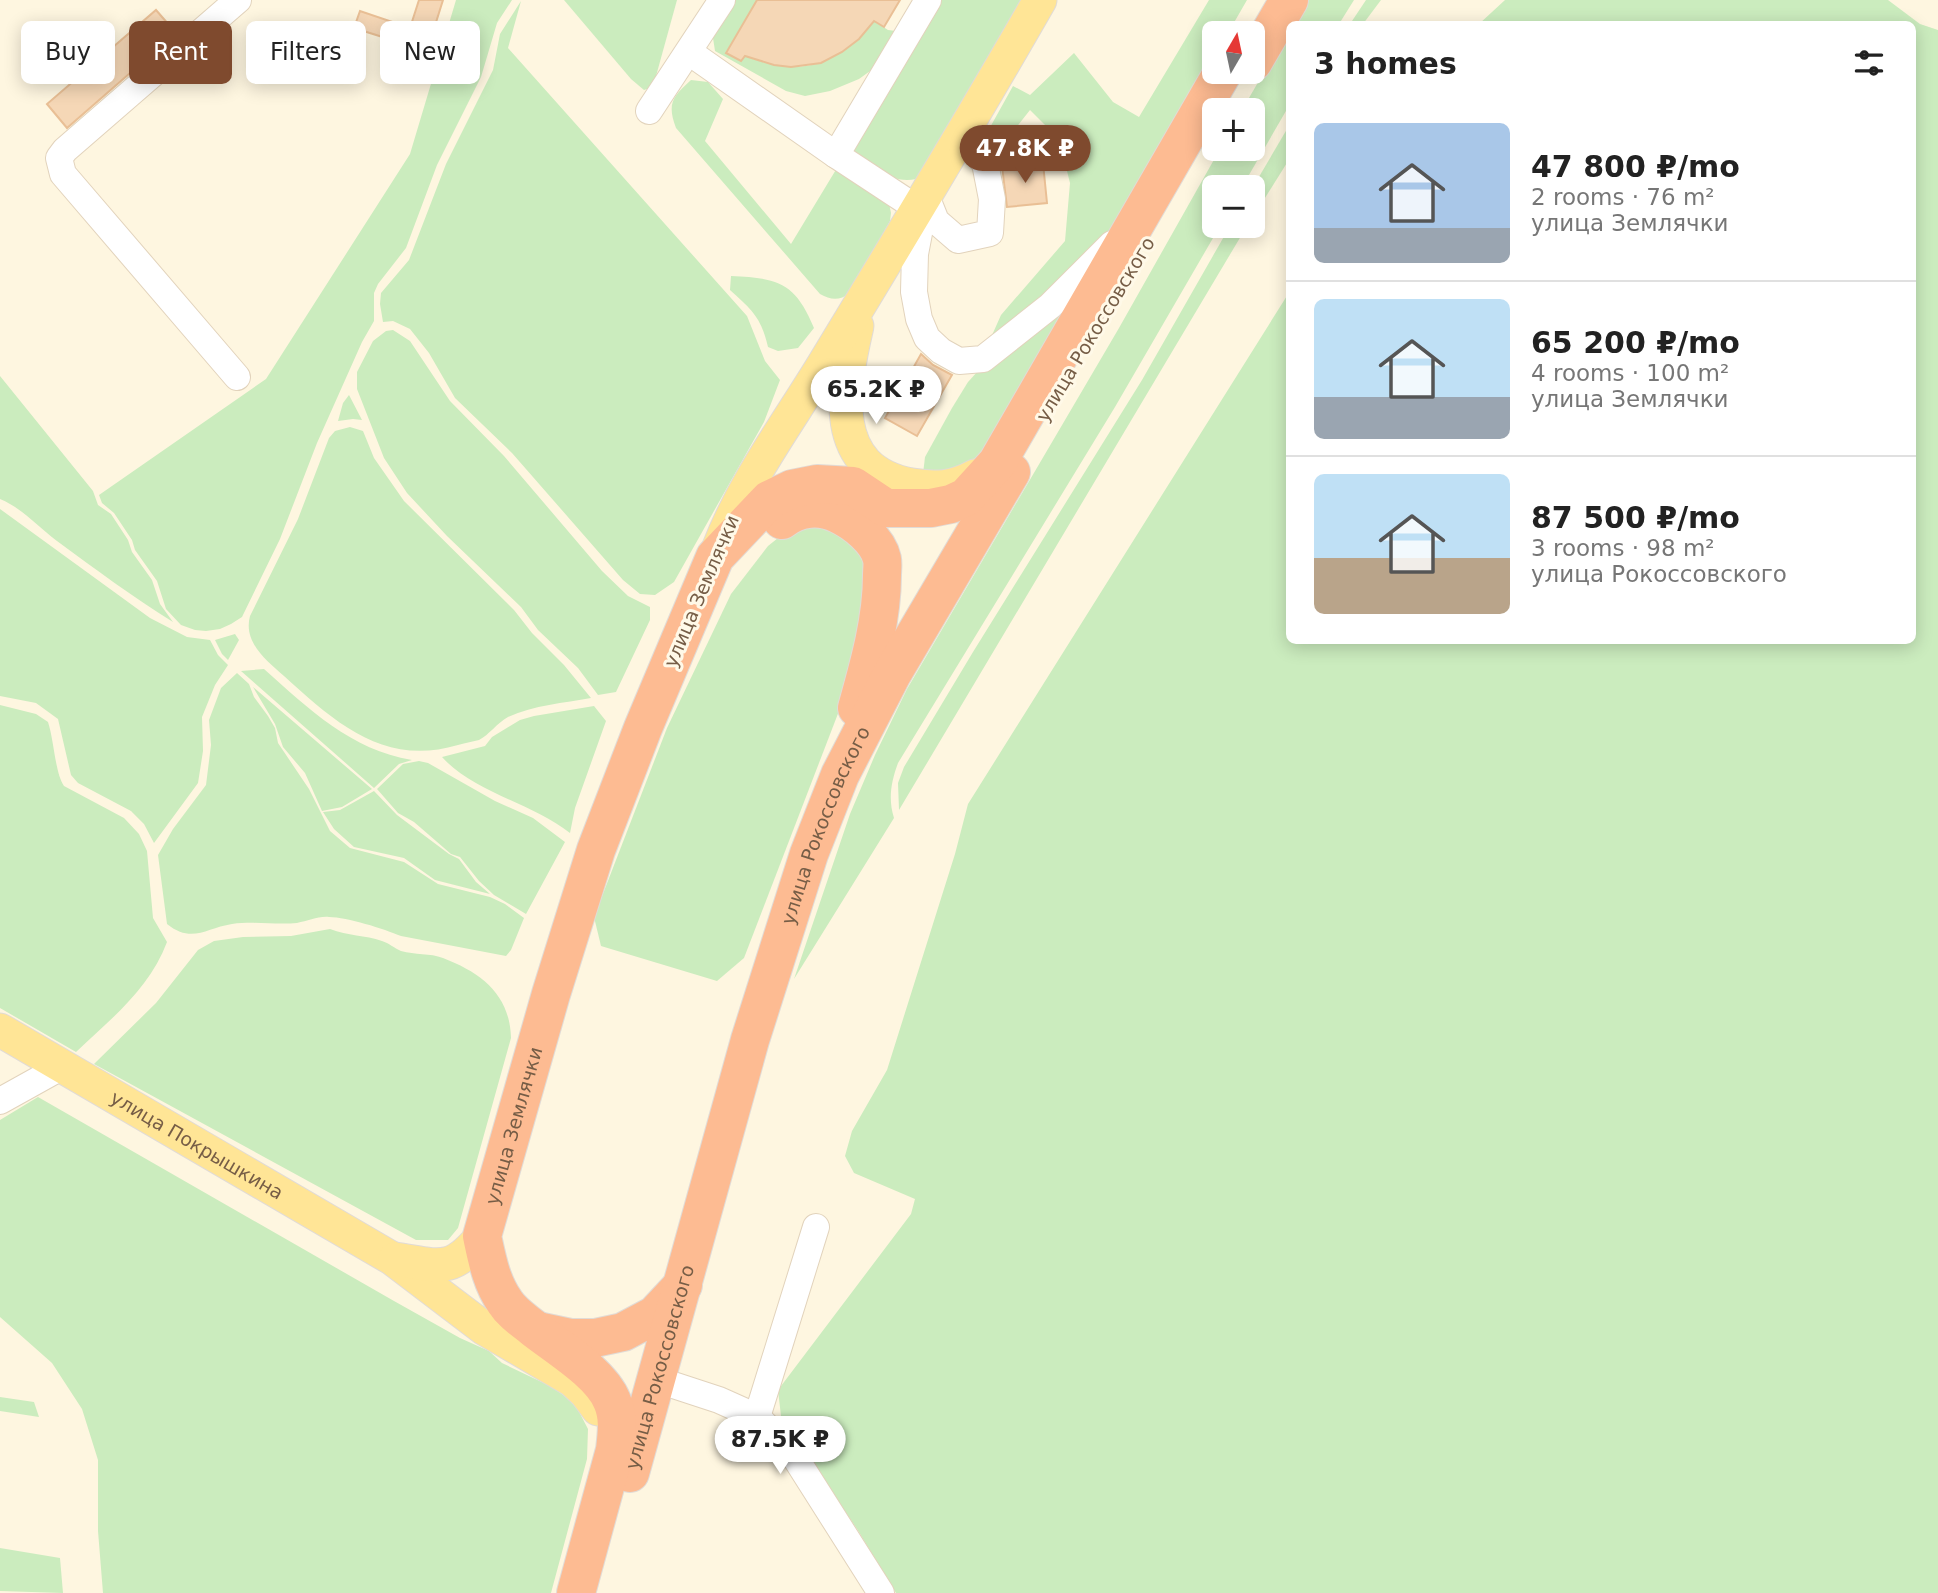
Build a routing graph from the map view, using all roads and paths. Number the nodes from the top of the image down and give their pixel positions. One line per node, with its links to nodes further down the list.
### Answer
1 (238, 0): 19 (street)
2 (722, 0): 9 (street)
3 (928, 0): 14 (street)
4 (1040, 0): 12 (main road, улица Землячки)
5 (1265, 0): 7 (highway)
6 (1289, 0): 8 (highway)
7 (1252, 21)
8 (1265, 41)
9 (689, 52): 11 (street); 14 (street)
10 (1216, 84): 16 (highway, улица Рокоссовского)
11 (649, 111)
12 (961, 138): 15 (main road, улица Землячки); 15 (street)
13 (1202, 147): 25 (highway, улица Рокоссовского)
14 (836, 155): 15 (street)
15 (922, 203): 16 (street); 17 (main road, улица Землячки)
16 (1138, 218): 20 (highway, улица Рокоссовского)
17 (864, 296): 18 (main road, улица Землячки); 20 (main road)
18 (825, 362): 21 (main road); 23 (main road, улица Землячки)
19 (237, 377)
20 (997, 463): 22 (highway, улица Рокоссовского)
21 (853, 486): 22 (highway); 23 (highway)
22 (886, 508): 25 (highway)
23 (715, 557): 24 (highway, улица Землячки)
24 (686, 628): 26 (highway); 31 (highway, улица Землячки)
25 (892, 674): 26 (highway, улица Рокоссовского)
26 (840, 775): 33 (highway, улица Рокоссовского)
27 (0, 1030): 28 (main road, улица Покрышкина)
28 (63, 1066): 29 (street); 32 (main road, улица Покрышкина)
29 (0, 1101)
30 (816, 1227): 36 (street)
31 (482, 1236): 32 (main road); 34 (highway, улица Рокоссовского)
32 (393, 1259): 37 (main road, улица Покрышкина)
33 (684, 1283): 34 (highway); 35 (highway, улица Рокоссовского)
34 (536, 1331): 37 (highway, улица Рокоссовского)
35 (657, 1380): 36 (street); 39 (highway, улица Рокоссовского)
36 (757, 1417): 40 (street)
37 (615, 1450): 38 (highway, улица Рокоссовского)
38 (576, 1593)
39 (596, 1593)
40 (881, 1593)

